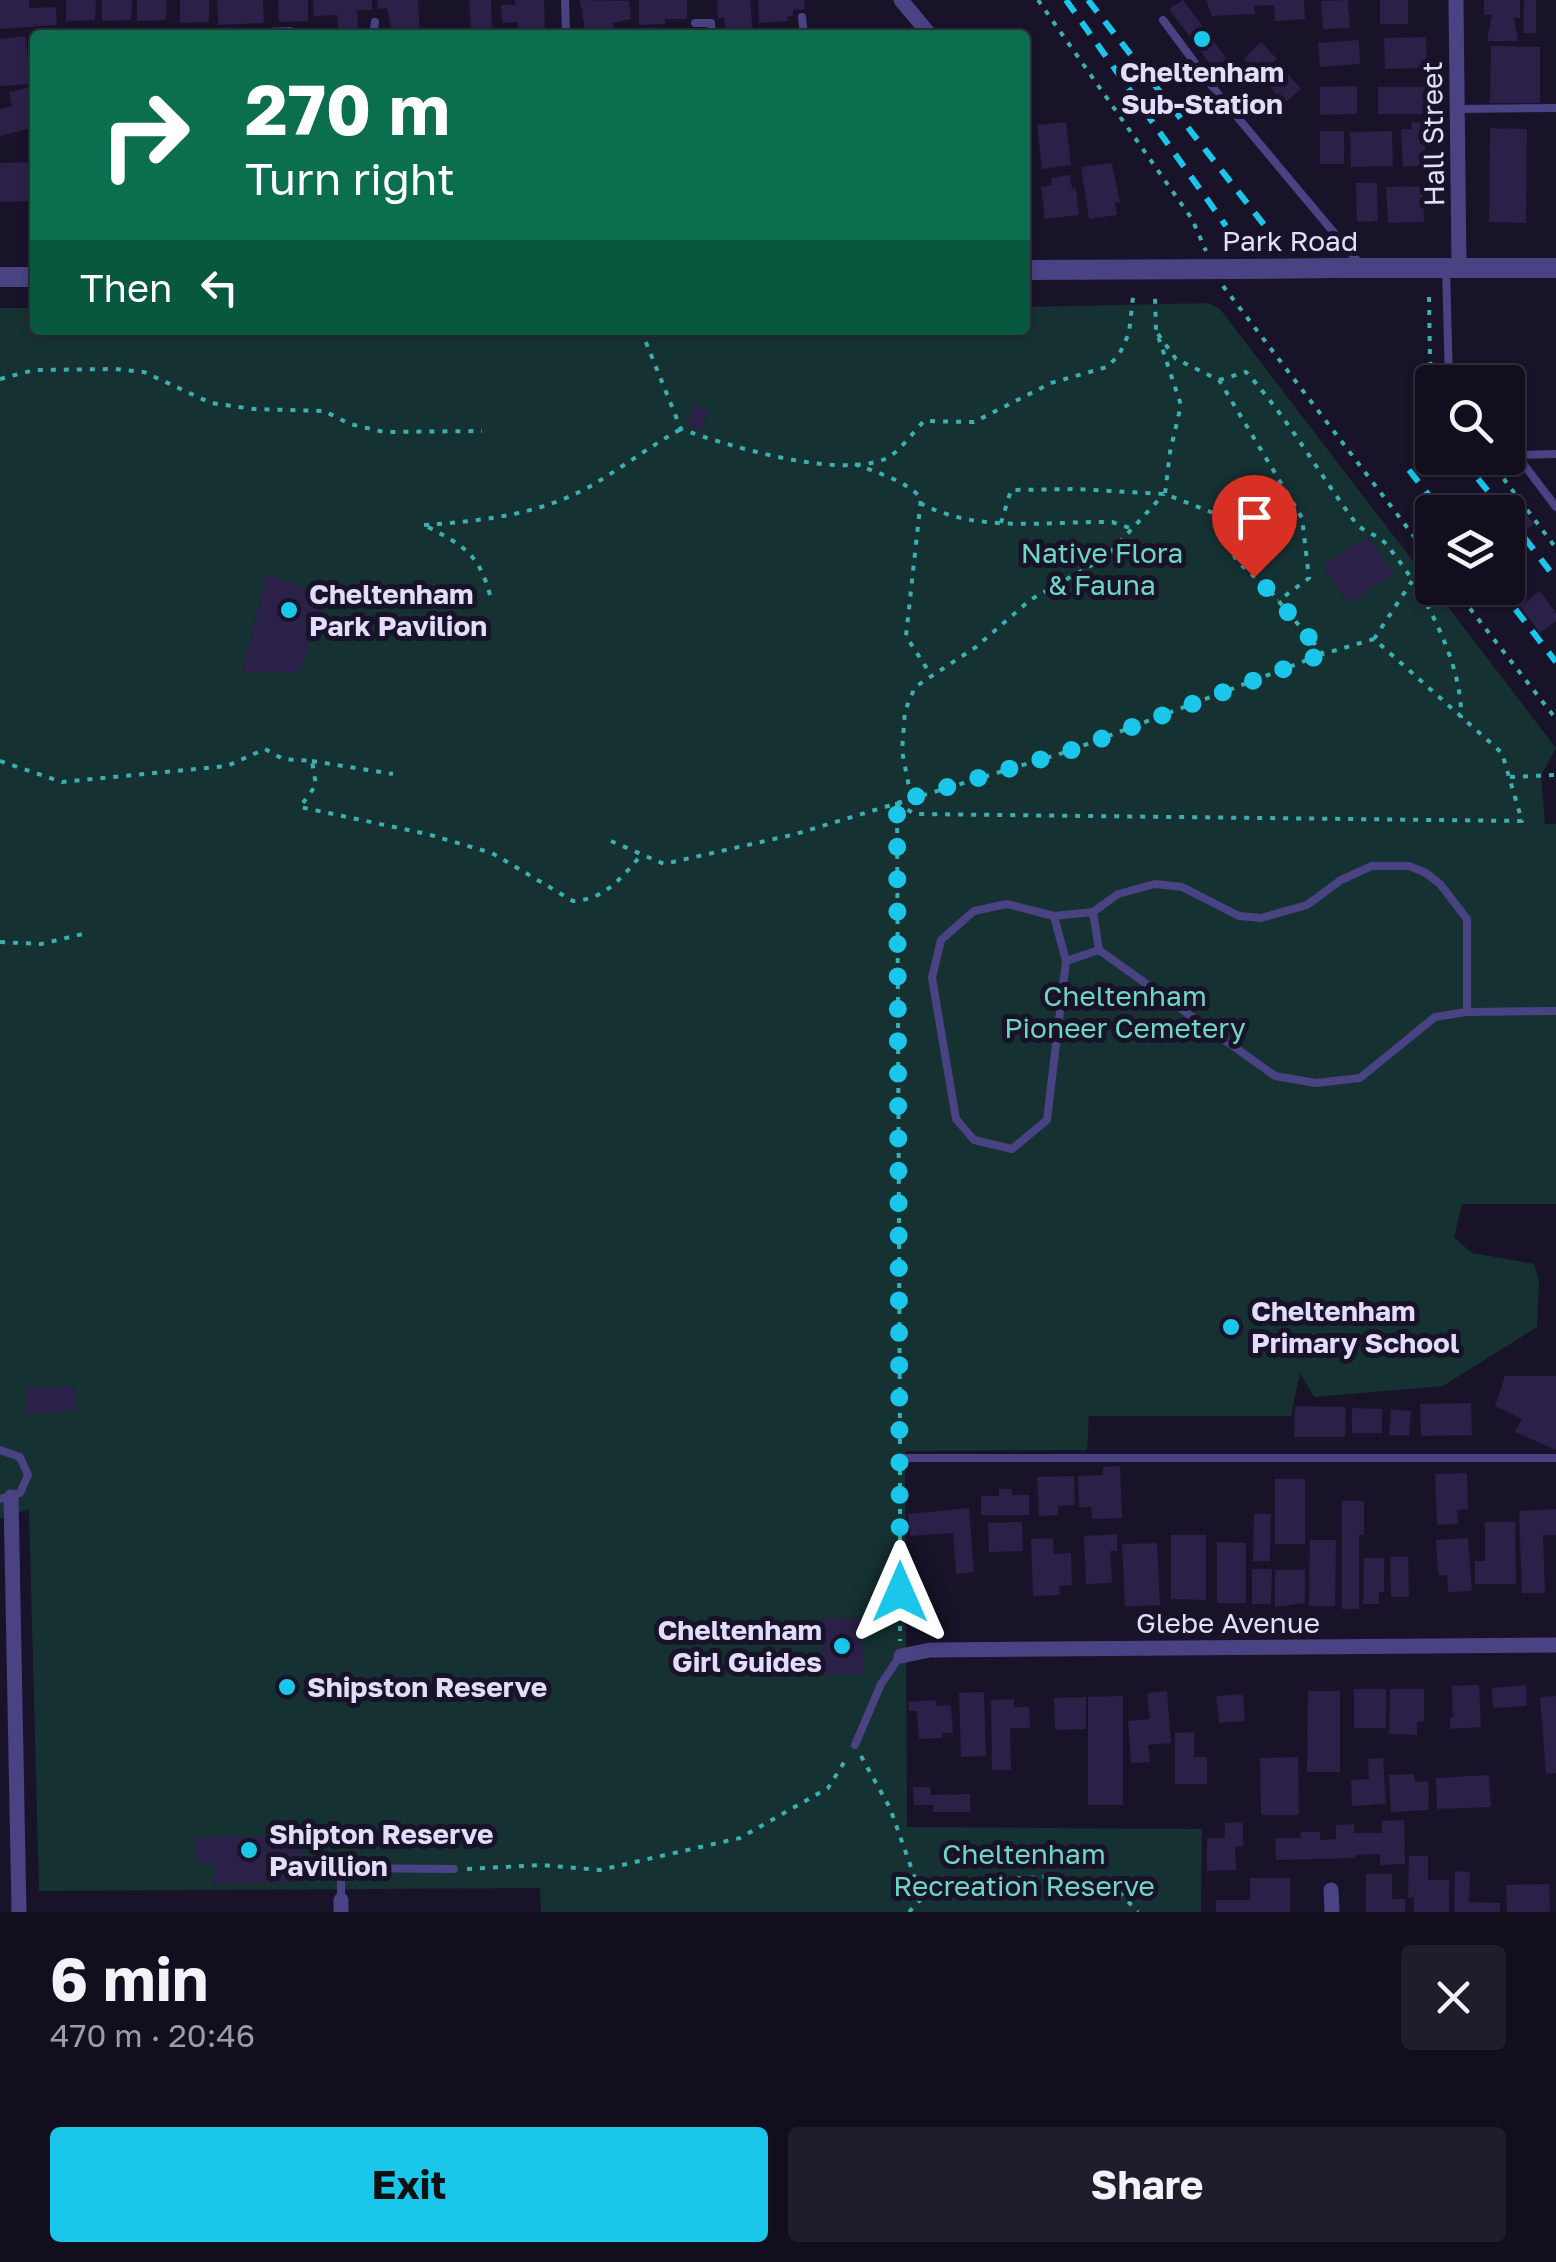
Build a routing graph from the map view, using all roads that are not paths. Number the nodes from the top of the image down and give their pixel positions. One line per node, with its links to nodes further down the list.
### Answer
1 (566, 0): 9 (lane)
2 (901, 0): 12 (street)
3 (1456, 0): 14 (street, Hall Street)
4 (802, 17): 11 (lane)
5 (1162, 20): 15 (lane)
6 (376, 22): 8 (lane)
7 (696, 23): 10 (lane)
8 (374, 30)
9 (566, 30)
10 (712, 30)
11 (803, 30)
12 (926, 30)
13 (1556, 108): 14 (lane)
14 (1458, 109): 16 (street, Hall Street)
15 (1363, 268): 16 (street, Park Road); 18 (street, Park Road, bridge)
16 (1452, 268): 17 (street, Park Road); 21 (lane)
17 (1556, 268)
18 (1030, 270)
19 (0, 277): 20 (street)
20 (30, 277)
21 (1449, 365)
22 (1525, 454): 23 (lane)
23 (1556, 454)
24 (1525, 470): 25 (lane)
25 (1556, 507)
26 (1093, 912): 27 (lane); 28 (lane); 31 (lane)
27 (1054, 916): 29 (lane); 29 (lane)
28 (1099, 950): 29 (lane); 31 (lane)
29 (1066, 961)
30 (1556, 1011): 31 (lane)
31 (1467, 1012)
32 (0, 1450): 35 (lane)
33 (900, 1458): 34 (lane)
34 (1556, 1458)
35 (6, 1498): 42 (street)
36 (1556, 1645): 37 (street, Glebe Avenue)
37 (901, 1656): 38 (lane)
38 (856, 1746)
39 (454, 1869): 41 (lane)
40 (1332, 1890): 43 (street)
41 (341, 1906)
42 (18, 1912)
43 (1332, 1912)

